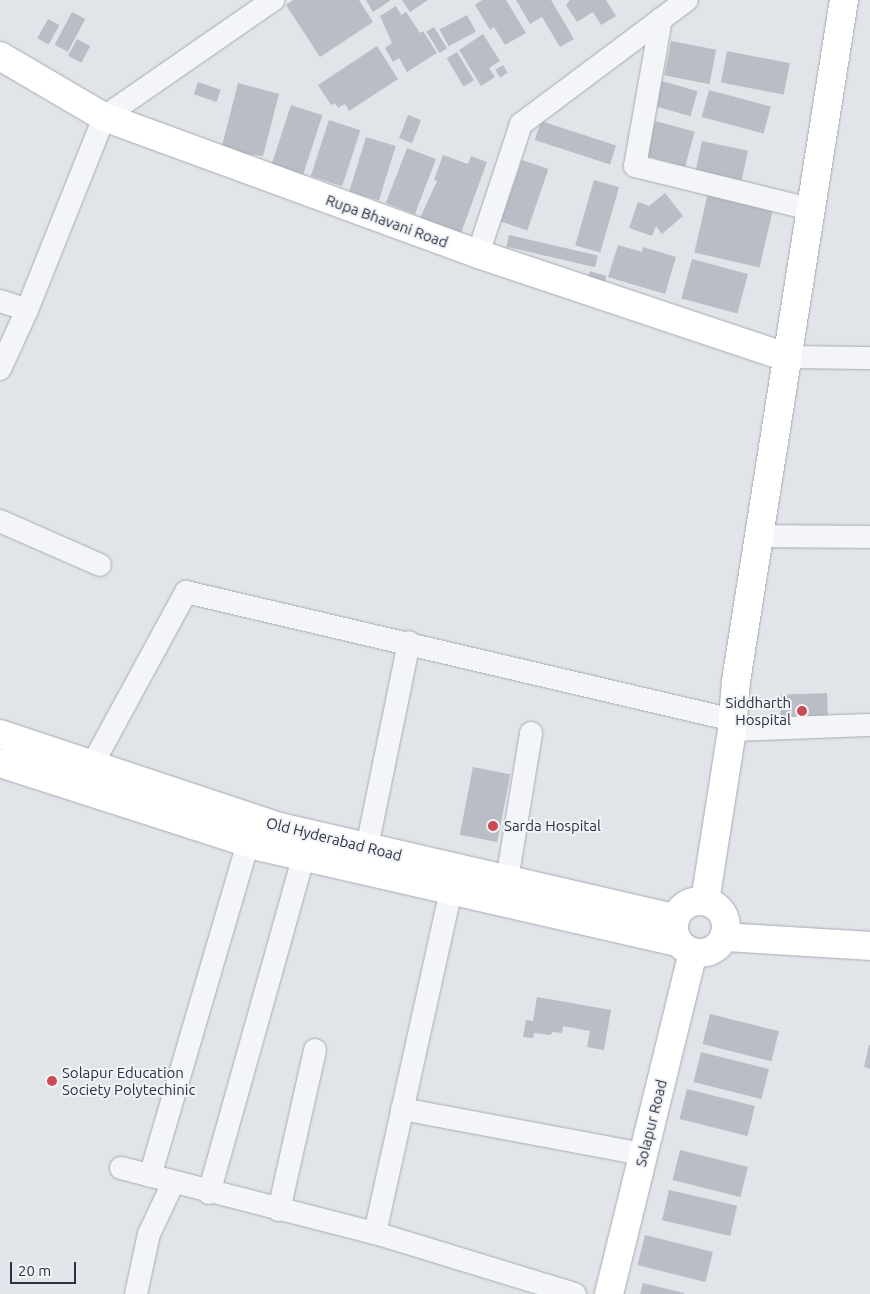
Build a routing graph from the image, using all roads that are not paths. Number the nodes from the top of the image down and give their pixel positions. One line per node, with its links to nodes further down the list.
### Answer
1 (273, 0): 5 (street)
2 (844, 0): 6 (main road)
3 (675, 6): 6 (street); 7 (street)
4 (0, 56): 5 (main road, Rupa Bhavani Road)
5 (104, 117): 7 (main road, Rupa Bhavani Road); 9 (street)
6 (810, 209): 10 (main road)
7 (478, 254): 10 (main road, Rupa Bhavani Road)
8 (0, 301): 9 (street)
9 (27, 310): 12 (street)
10 (786, 357): 11 (street); 14 (main road)
11 (870, 358)
12 (0, 369)
13 (0, 521): 16 (street)
14 (758, 536): 15 (street); 18 (main road)
15 (870, 537)
16 (100, 565)
17 (409, 642): 18 (street); 23 (street); 25 (street)
18 (733, 725): 19 (street); 29 (main road)
19 (870, 725)
20 (531, 733): 27 (street)
21 (0, 734): 23 (main road, Old Hyderabad Road)
22 (0, 763): 24 (main road)
23 (92, 765): 25 (main road, Old Hyderabad Road)
24 (248, 842): 26 (main road); 37 (street)
25 (367, 847): 27 (main road, Old Hyderabad Road)
26 (304, 856): 28 (main road); 39 (street)
27 (507, 880): 31 (main road, Old Hyderabad Road)
28 (451, 890): 31 (main road); 34 (street)
29 (705, 901): 30 (main road); 31 (main road)
30 (724, 937): 31 (main road); 32 (main road)
31 (682, 938): 35 (main road, Solapur Road)
32 (870, 946)
33 (315, 1050): 40 (street)
34 (402, 1109): 35 (street); 41 (street)
35 (643, 1154): 44 (main road, Solapur Road)
36 (121, 1168): 37 (street)
37 (150, 1176): 38 (street)
38 (173, 1183): 39 (street); 42 (street)
39 (209, 1193): 40 (street)
40 (279, 1210): 41 (street)
41 (375, 1233): 43 (street)
42 (136, 1294)
43 (575, 1294)
44 (609, 1294)

